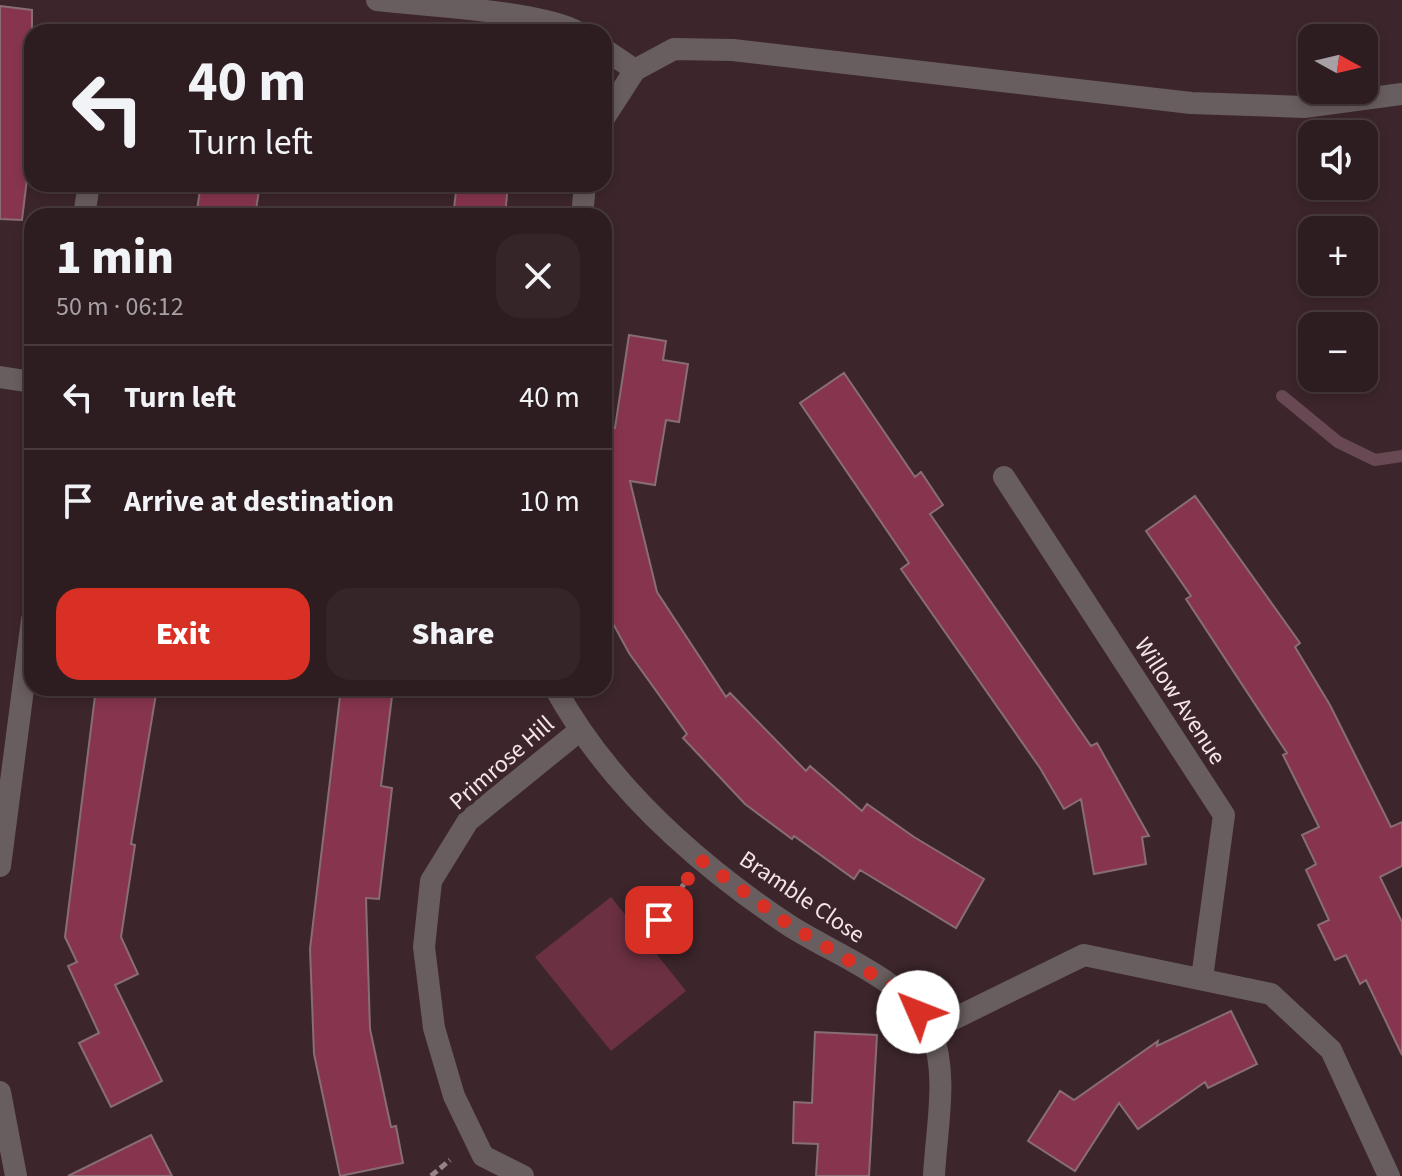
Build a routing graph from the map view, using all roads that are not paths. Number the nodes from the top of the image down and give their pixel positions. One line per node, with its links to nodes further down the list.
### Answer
1 (377, 0): 2 (street)
2 (553, 24)
3 (612, 54): 4 (street)
4 (635, 70): 5 (street); 6 (street)
5 (1402, 94)
6 (612, 106)
7 (0, 377): 8 (street)
8 (24, 381)
9 (1004, 477): 14 (street, Willow Avenue)
10 (24, 682): 13 (street)
11 (559, 696): 12 (street, Bramble Close)
12 (579, 731): 15 (street, Bramble Close); 18 (street, Primrose Hill)
13 (0, 866)
14 (1202, 978): 15 (street); 20 (street)
15 (931, 1030): 19 (street, Bramble Close)
16 (0, 1092): 17 (street)
17 (16, 1176)
18 (523, 1176)
19 (934, 1176)
20 (1389, 1176)

